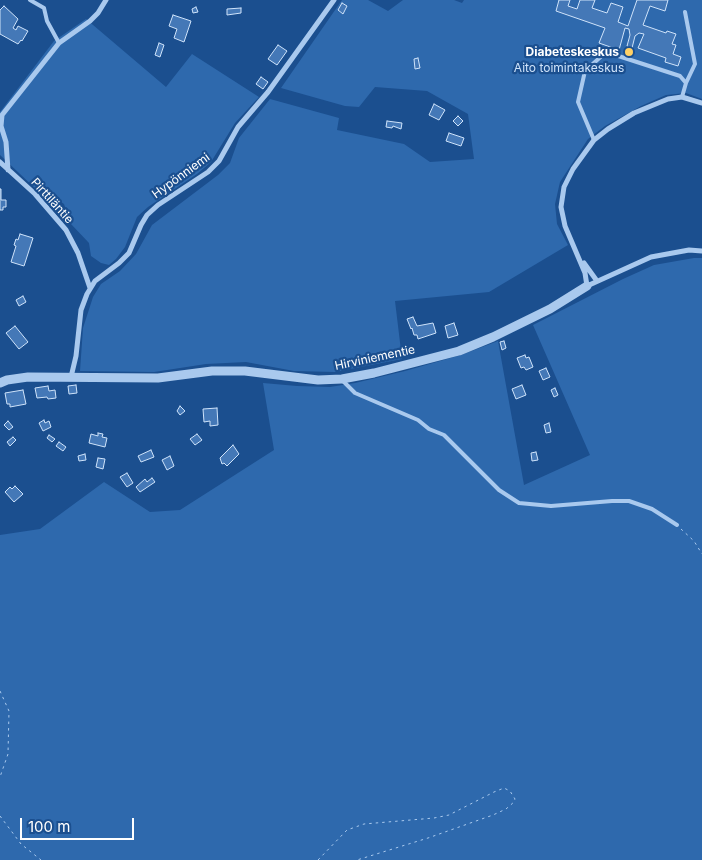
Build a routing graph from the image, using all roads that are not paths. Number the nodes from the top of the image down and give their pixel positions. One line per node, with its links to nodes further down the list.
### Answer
1 (30, 0): 5 (lane)
2 (106, 0): 5 (street)
3 (334, 0): 16 (street, Hypönniemi)
4 (685, 12): 6 (lane)
5 (59, 43): 11 (street)
6 (686, 84): 7 (lane); 9 (lane)
7 (682, 97): 8 (street); 9 (street)
8 (702, 103)
9 (594, 140): 13 (street)
10 (0, 162): 11 (street, Pirttiläntie)
11 (8, 170): 16 (street, Pirttiläntie)
12 (702, 251): 14 (street, Hirviniementie)
13 (579, 258): 14 (street); 15 (street)
14 (597, 281): 15 (street, Hirviniementie)
15 (587, 286): 18 (street, Hirviniementie)
16 (90, 288): 17 (street, Hypönniemi)
17 (71, 377): 18 (street, Hirviniementie); 19 (street, Hirviniementie)
18 (342, 379): 20 (lane)
19 (0, 383)
20 (677, 525)

